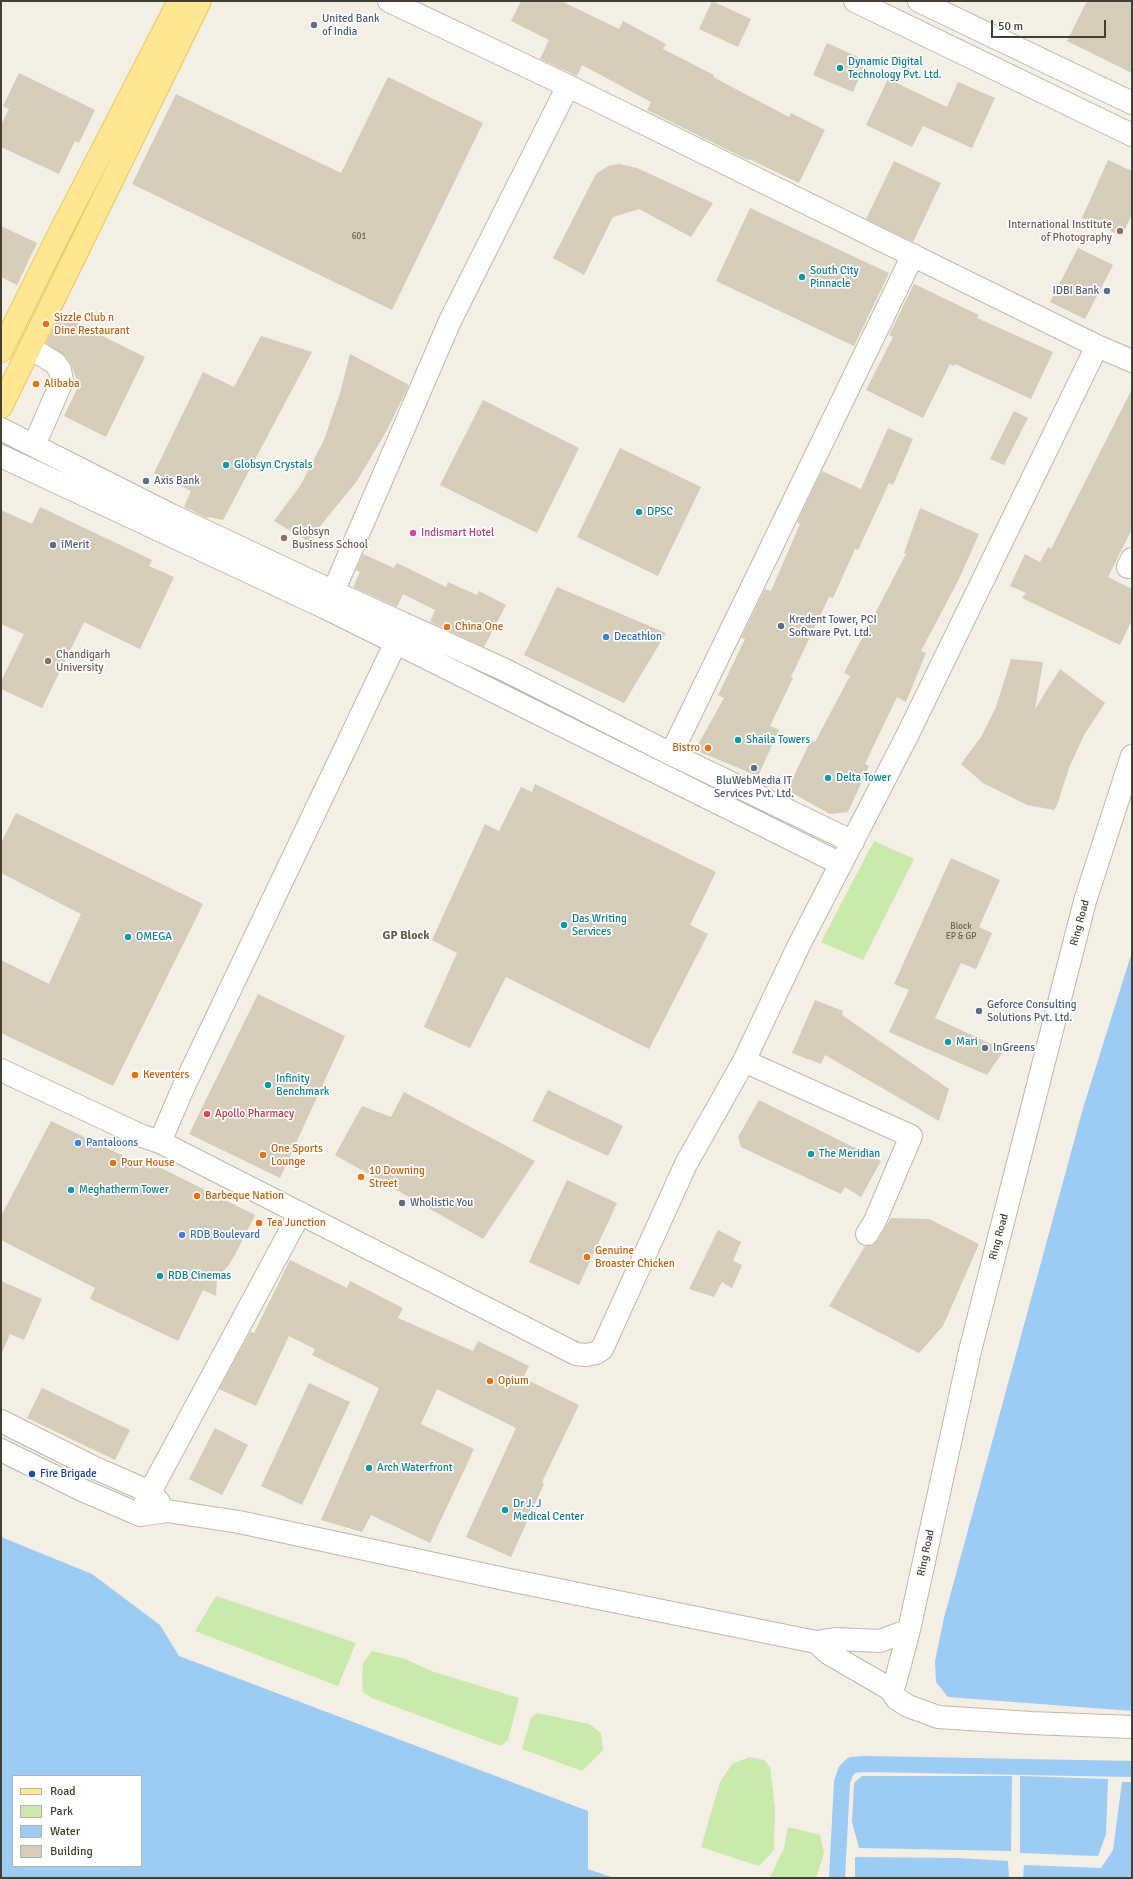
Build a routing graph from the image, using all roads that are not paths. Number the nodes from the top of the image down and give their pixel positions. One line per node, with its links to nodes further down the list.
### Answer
1 (179, 1): 14 (main road)
2 (200, 1): 13 (main road)
3 (389, 1): 8 (street)
4 (854, 1): 7 (street)
5 (919, 1): 6 (street)
6 (947, 15): 7 (street); 9 (street)
7 (934, 40): 10 (street)
8 (568, 86): 11 (street); 20 (street)
9 (1132, 103)
10 (1132, 135)
11 (913, 255): 12 (street); 22 (street)
12 (1097, 346): 15 (street); 24 (street)
13 (30, 348): 16 (main road); 18 (street)
14 (1, 351)
15 (1132, 361)
16 (1, 407)
17 (1, 429): 20 (street)
18 (40, 434)
19 (1, 456): 20 (street)
20 (330, 600): 21 (street); 22 (street)
21 (396, 642): 25 (street); 28 (street)
22 (671, 754): 24 (street)
23 (1132, 756): 39 (street, Ring Road)
24 (853, 842): 25 (street)
25 (841, 864): 26 (street)
26 (744, 1061): 29 (street); 30 (street)
27 (1, 1070): 28 (street)
28 (160, 1142): 29 (street)
29 (300, 1213): 36 (street)
30 (867, 1234)
31 (1, 1421): 32 (street)
32 (30, 1436): 33 (street); 34 (street)
33 (10, 1455): 35 (street)
34 (95, 1468): 35 (street); 36 (street)
35 (82, 1490): 38 (street)
36 (150, 1492): 37 (street); 38 (street)
37 (167, 1511): 38 (street); 40 (street)
38 (140, 1515)
39 (909, 1630): 40 (street); 41 (street, Ring Road)
40 (816, 1642): 41 (street)
41 (890, 1689): 42 (street)
42 (1132, 1727)

